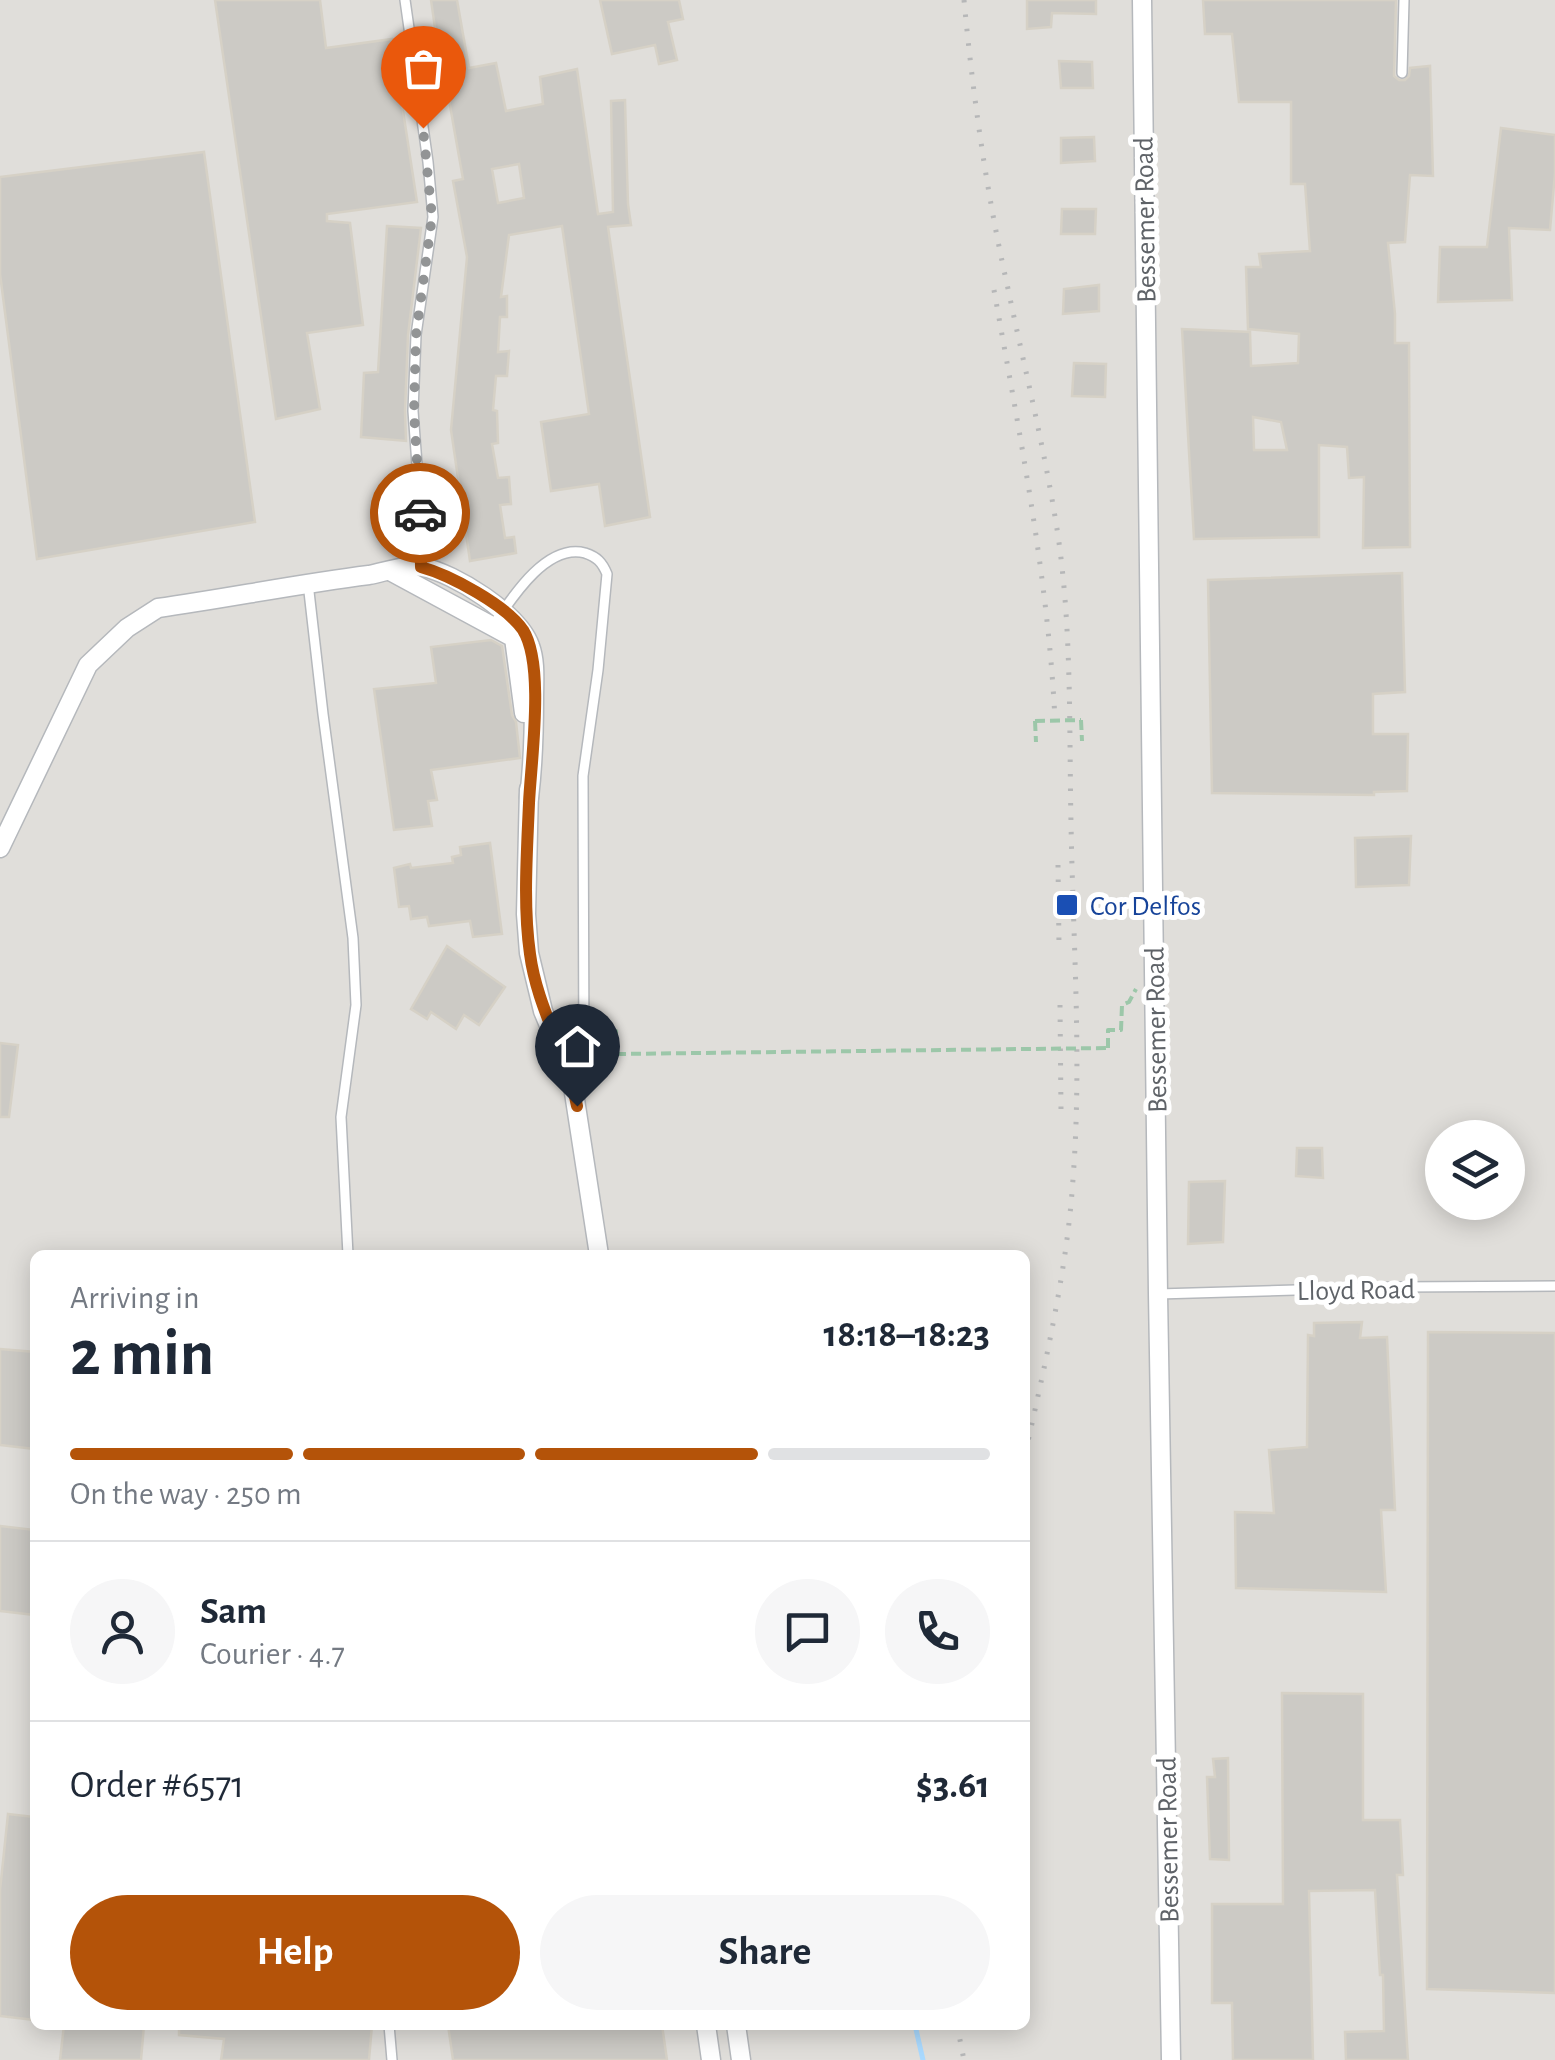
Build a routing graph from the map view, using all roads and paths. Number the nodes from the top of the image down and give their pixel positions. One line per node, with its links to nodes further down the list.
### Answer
1 (405, 0): 5 (lane)
2 (1142, 0): 17 (street, Bessemer Road)
3 (1404, 0): 4 (lane)
4 (1402, 72)
5 (418, 575): 6 (street); 7 (street)
6 (308, 582): 10 (street); 14 (lane)
7 (497, 619): 12 (lane); 13 (street)
8 (1082, 741): 9 (path, bridge)
9 (1036, 742)
10 (0, 848)
11 (1122, 1005): 12 (path, bridge)
12 (583, 1032): 13 (lane)
13 (577, 1106): 15 (street)
14 (348, 1250)
15 (599, 1250)
16 (1555, 1286): 17 (lane, Lloyd Road)
17 (1158, 1294): 24 (street, Bessemer Road)
18 (389, 2030): 21 (lane)
19 (707, 2030): 22 (street)
20 (737, 2030): 23 (street)
21 (392, 2060)
22 (711, 2060)
23 (741, 2060)
24 (1171, 2060)

